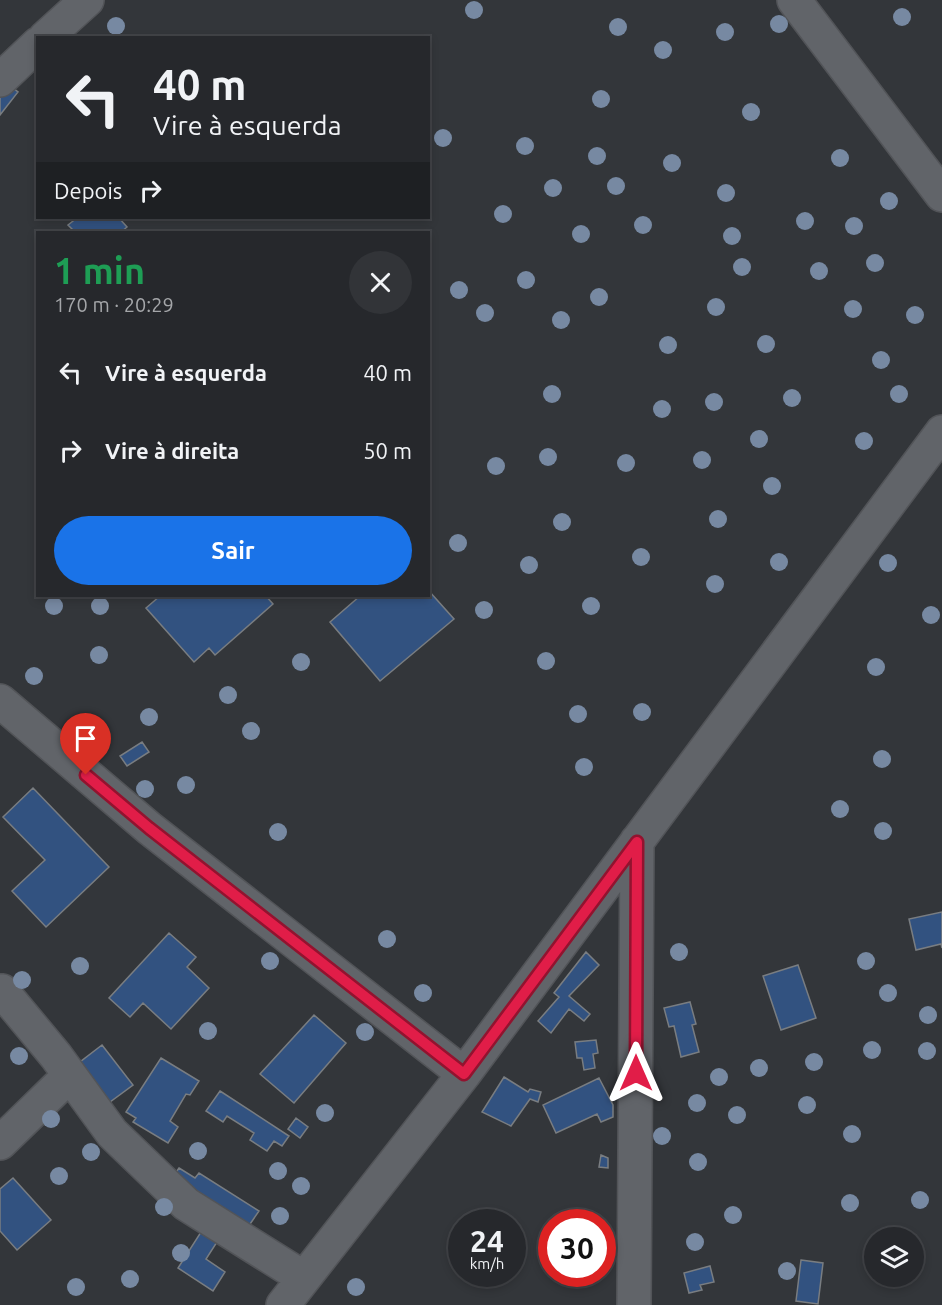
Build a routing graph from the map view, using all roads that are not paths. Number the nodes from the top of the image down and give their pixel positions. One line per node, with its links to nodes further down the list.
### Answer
1 (87, 0): 3 (street)
2 (794, 0): 6 (street)
3 (47, 36)
4 (36, 46): 5 (street)
5 (0, 80)
6 (942, 195)
7 (942, 432): 9 (street)
8 (0, 701): 11 (street)
9 (637, 842): 11 (street); 16 (street)
10 (2, 991): 12 (street)
11 (464, 1074): 14 (street)
12 (69, 1076): 13 (street); 14 (street)
13 (0, 1143)
14 (304, 1278): 15 (street)
15 (283, 1305)
16 (634, 1305)

